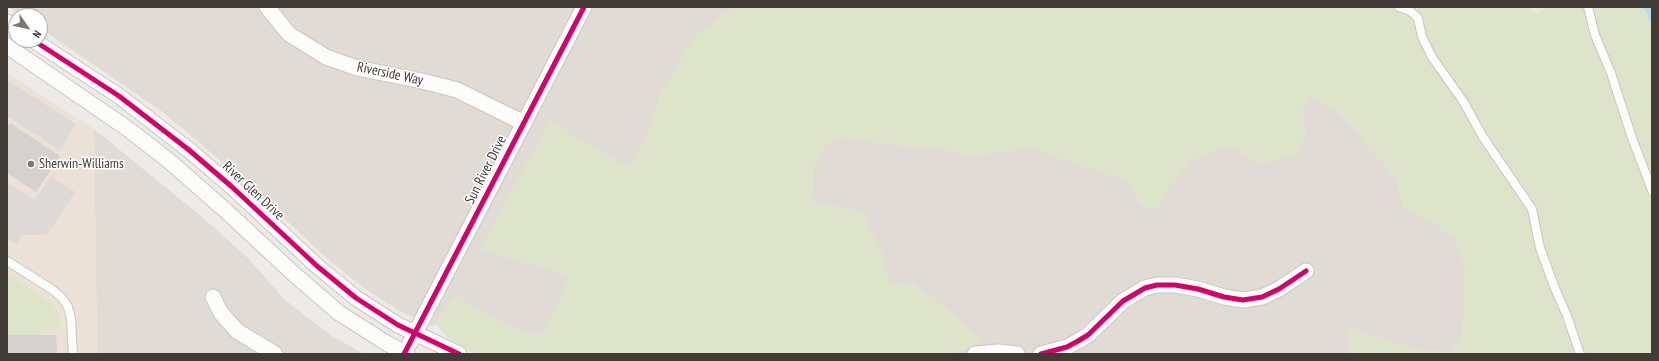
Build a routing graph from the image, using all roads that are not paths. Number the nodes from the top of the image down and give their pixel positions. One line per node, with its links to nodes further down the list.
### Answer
1 (267, 7): 7 (street, Riverside Way)
2 (584, 7): 7 (street, Sun River Drive)
3 (1399, 7): 19 (lane)
4 (1588, 7): 8 (lane)
5 (7, 46): 12 (street, River Glen Drive)
6 (45, 48): 12 (street, River Glen Drive)
7 (524, 123): 12 (street, Sun River Drive)
8 (1652, 190)
9 (7, 261): 13 (lane)
10 (1306, 271): 18 (street)
11 (213, 297): 14 (street)
12 (408, 348): 15 (street, River Glen Drive)
13 (73, 354)
14 (275, 354)
15 (459, 354)
16 (975, 354): 17 (street)
17 (1017, 354)
18 (1042, 354)
19 (1580, 354)

